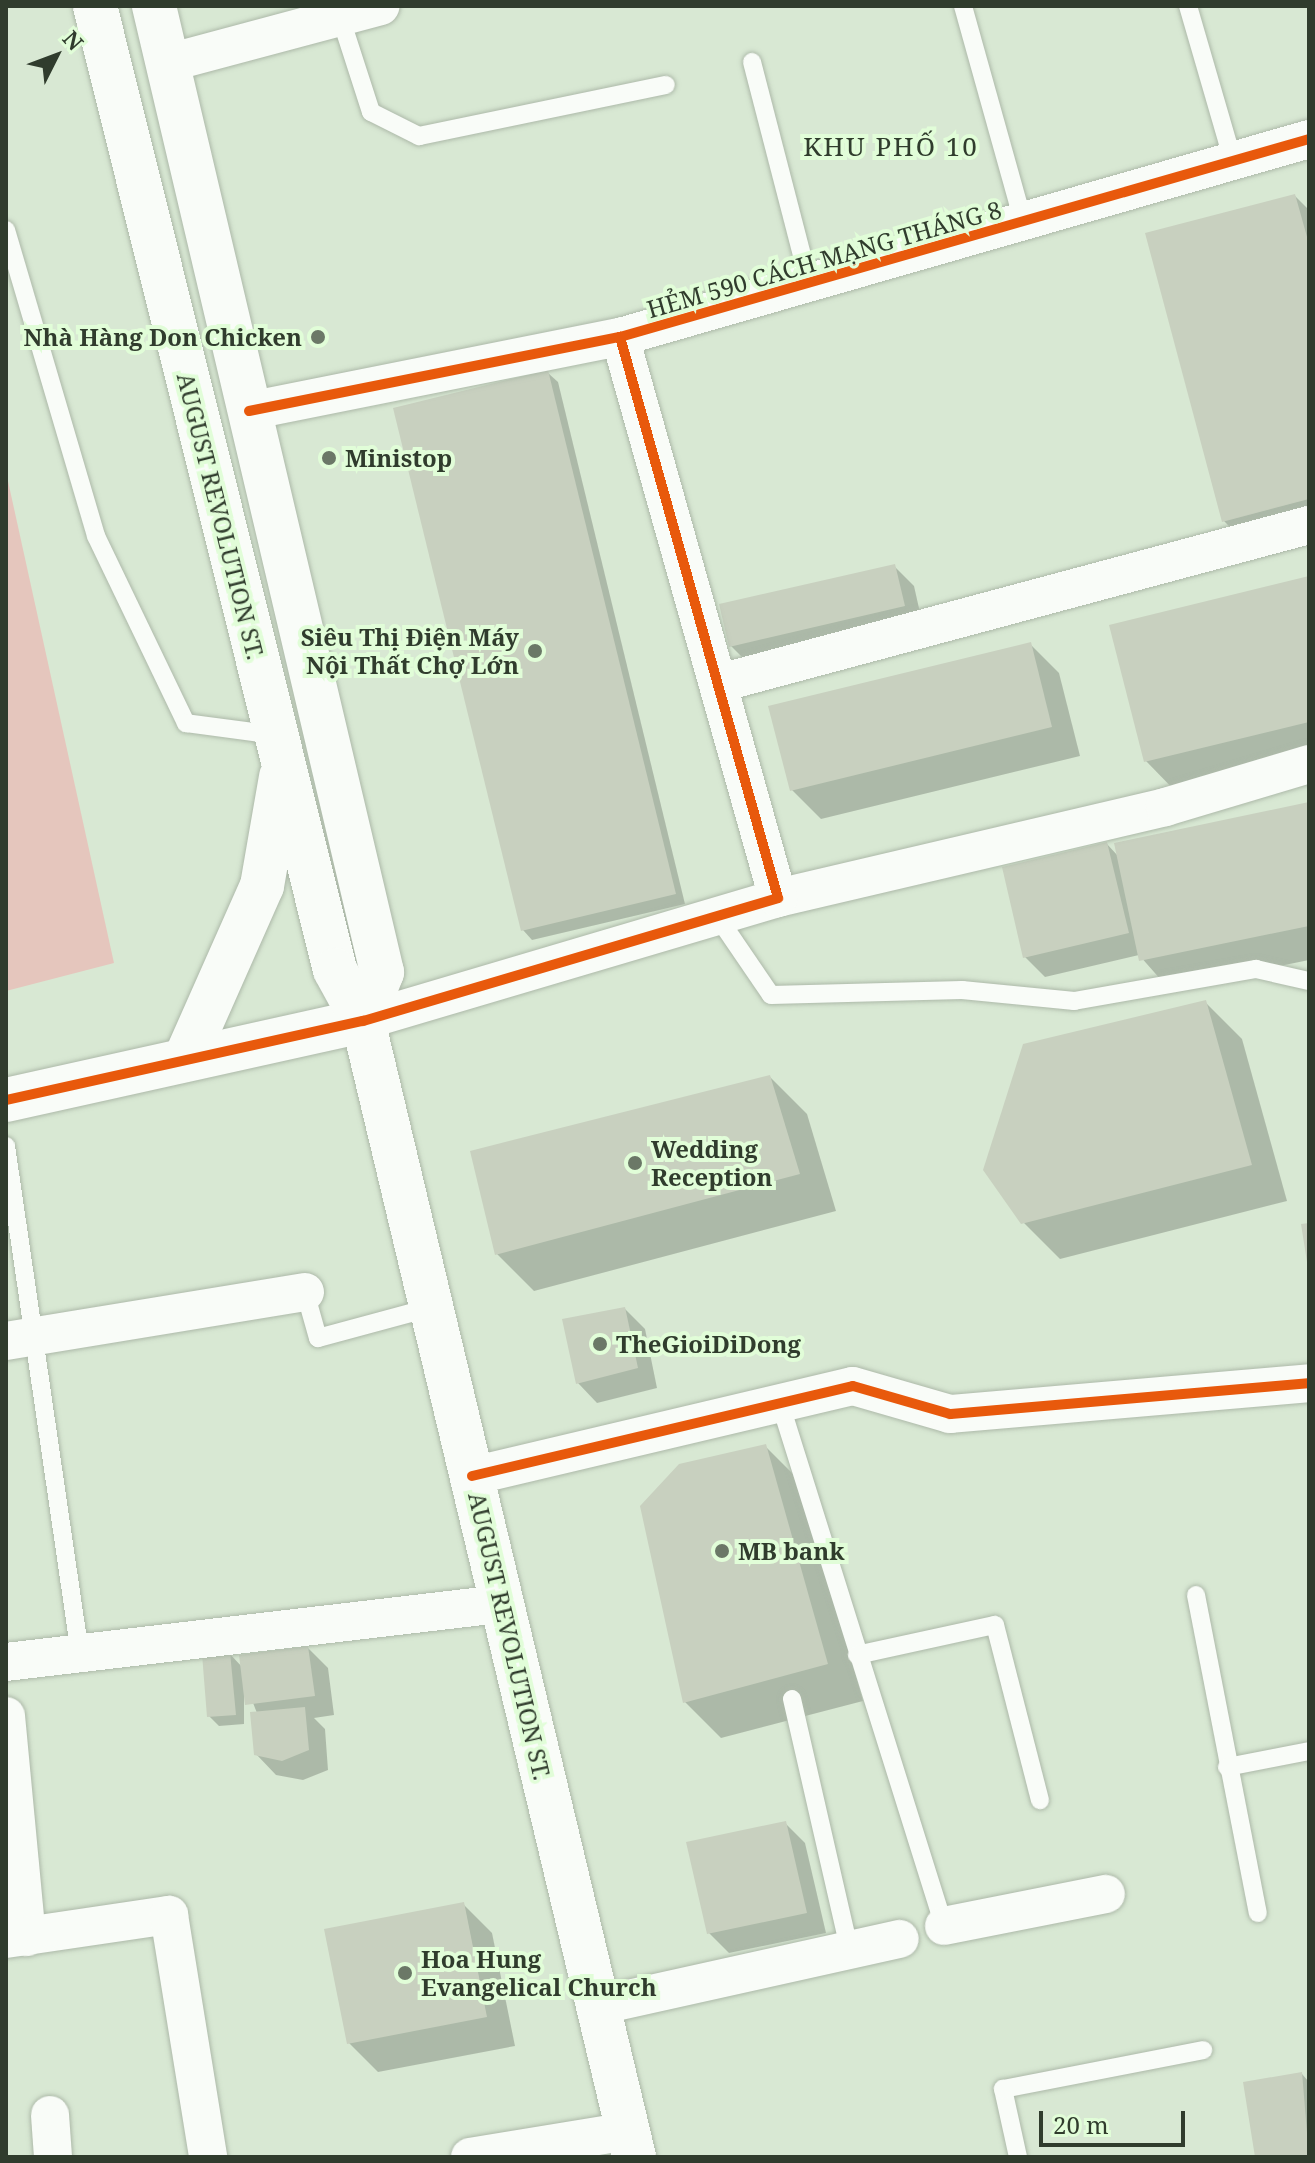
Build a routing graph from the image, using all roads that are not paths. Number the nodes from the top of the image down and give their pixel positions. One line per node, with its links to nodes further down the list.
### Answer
1 (95, 6): 19 (main road, AUGUST REVOLUTION ST.)
2 (154, 6): 8 (main road, AUGUST REVOLUTION ST.)
3 (380, 6): 6 (street)
4 (963, 6): 12 (lane)
5 (1188, 6): 11 (lane)
6 (340, 16): 8 (street); 9 (lane)
7 (752, 62): 14 (lane)
8 (168, 63): 16 (main road, AUGUST REVOLUTION ST.)
9 (666, 85)
10 (1309, 139): 11 (street, HẺM 590 CÁCH MẠNG THÁNG 8)
11 (1232, 157): 12 (street, HẺM 590 CÁCH MẠNG THÁNG 8)
12 (1024, 224): 14 (street, HẺM 590 CÁCH MẠNG THÁNG 8)
13 (6, 230): 19 (lane)
14 (810, 287): 15 (street, HẺM 590 CÁCH MẠNG THÁNG 8)
15 (620, 337): 16 (street, HẺM 590 CÁCH MẠNG THÁNG 8); 18 (street)
16 (249, 411): 24 (main road, AUGUST REVOLUTION ST.)
17 (1309, 525): 18 (street)
18 (720, 683): 21 (street)
19 (281, 747): 24 (main road, AUGUST REVOLUTION ST.); 25 (main road)
20 (1309, 764): 21 (street)
21 (778, 898): 22 (street)
22 (715, 913): 23 (lane); 24 (street)
23 (1308, 978)
24 (363, 1021): 25 (main road); 29 (main road, AUGUST REVOLUTION ST.)
25 (187, 1055): 26 (main road)
26 (6, 1100)
27 (6, 1146): 30 (lane)
28 (305, 1292): 29 (lane); 30 (street)
29 (429, 1308): 33 (main road, AUGUST REVOLUTION ST.)
30 (20, 1340): 36 (lane)
31 (1309, 1383): 32 (street)
32 (780, 1403): 33 (street); 37 (lane)
33 (472, 1476): 35 (main road, AUGUST REVOLUTION ST.)
34 (1196, 1595): 42 (lane)
35 (502, 1604): 36 (street); 50 (main road, AUGUST REVOLUTION ST.)
36 (80, 1654): 38 (street)
37 (857, 1655): 43 (lane); 46 (lane)
38 (6, 1662)
39 (792, 1699): 49 (lane)
40 (6, 1716): 47 (street)
41 (1309, 1751): 42 (lane)
42 (1227, 1767): 45 (lane)
43 (1040, 1800)
44 (1106, 1894): 46 (street)
45 (1258, 1913)
46 (944, 1926)
47 (17, 1938): 55 (street)
48 (900, 1939): 49 (street)
49 (849, 1947): 50 (street)
50 (597, 2006): 53 (main road, AUGUST REVOLUTION ST.)
51 (1203, 2050): 57 (lane)
52 (50, 2115): 54 (street)
53 (631, 2144): 56 (street)
54 (53, 2157)
55 (208, 2157)
56 (470, 2157)
57 (1018, 2157)

